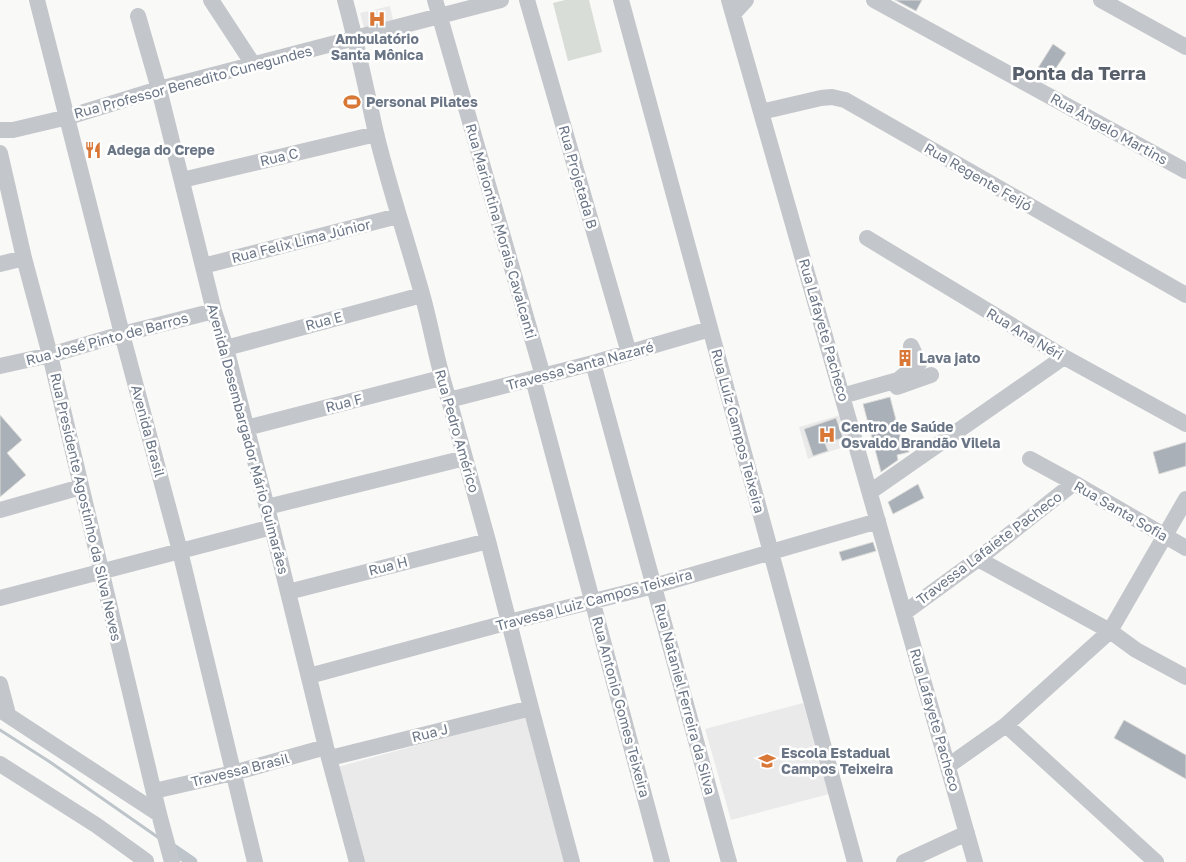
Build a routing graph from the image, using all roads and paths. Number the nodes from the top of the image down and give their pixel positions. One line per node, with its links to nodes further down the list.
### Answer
1 (38, 0): 19 (street, Avenida Brasil)
2 (212, 0): 16 (street)
3 (345, 0): 14 (street, Rua Pedro Américo)
4 (435, 0): 13 (street, Rua Mariontina Morais Cavalcanti)
5 (501, 0): 13 (street, Rua Professor Benedito Cunegundes)
6 (527, 0): 38 (street, Rua Projetada B)
7 (621, 0): 34 (street, Rua Luiz Campos Teixeira)
8 (746, 0): 11 (street)
9 (874, 0): 23 (street, Rua Ângelo Martins)
10 (1101, 0): 15 (street)
11 (731, 7): 18 (street, Rua Lafayete Pacheco)
12 (138, 16): 17 (street, Avenida Desembargador Mário Guimarães)
13 (440, 17): 14 (street, Rua Professor Benedito Cunegundes); 45 (street, Rua Mariontina Morais Cavalcanti)
14 (355, 39): 16 (street, Rua Professor Benedito Cunegundes); 21 (street, Rua Pedro Américo)
15 (1186, 47)
16 (253, 64): 17 (street, Rua Professor Benedito Cunegundes)
17 (159, 89): 19 (street, Rua Professor Benedito Cunegundes); 25 (street, Avenida Desembargador Mário Guimarães)
18 (762, 112): 32 (street, Rua Regente Feijó); 47 (street, Rua Lafayete Pacheco)
19 (68, 117): 20 (street, Rua Professor Benedito Cunegundes); 35 (street, Avenida Brasil)
20 (0, 130)
21 (376, 134): 25 (street, Rua C); 26 (street, Rua Pedro Américo)
22 (0, 153): 24 (street, Rua Presidente Agostinho da Silva Neves)
23 (1186, 171)
24 (2, 175): 28 (street, Rua Presidente Agostinho da Silva Neves)
25 (182, 180): 30 (street, Avenida Desembargador Mário Guimarães)
26 (398, 216): 30 (street, Rua Felix Lima Júnior); 31 (street, Rua Pedro Américo)
27 (867, 238): 40 (street, Rua Ana Néri)
28 (24, 258): 29 (street); 39 (street, Rua Presidente Agostinho da Silva Neves)
29 (0, 264)
30 (203, 266): 33 (street, Avenida Desembargador Mário Guimarães)
31 (422, 295): 37 (street, Rua E); 44 (street, Rua Pedro Américo)
32 (1186, 295)
33 (214, 311): 35 (street, Rua José Pinto de Barros); 37 (street, Avenida Desembargador Mário Guimarães)
34 (710, 329): 38 (street, Travessa Santa Nazaré); 64 (street, Rua Luiz Campos Teixeira)
35 (122, 334): 39 (street, Rua José Pinto de Barros); 63 (street, Avenida Brasil)
36 (911, 346): 47 (street)
37 (226, 348): 49 (street, Avenida Desembargador Mário Guimarães)
38 (629, 353): 41 (street, Travessa Santa Nazaré)
39 (50, 355): 42 (street, Rua José Pinto de Barros); 53 (street, Rua Presidente Agostinho da Silva Neves)
40 (1064, 357): 48 (street, Rua Ana Néri); 54 (street)
41 (593, 363): 45 (street, Travessa Santa Nazaré); 67 (street, Rua Nataniel Ferreira da Silva)
42 (0, 366)
43 (931, 375): 47 (street)
44 (441, 378): 46 (street, Rua Pedro Américo); 49 (street, Rua F)
45 (538, 378): 46 (street, Travessa Santa Nazaré); 70 (street, Rua Antonio Gomes Teixeira)
46 (449, 400): 50 (street, Rua Pedro Américo)
47 (844, 400): 54 (street, Rua Lafayete Pacheco)
48 (1186, 424)
49 (246, 428): 56 (street, Avenida Desembargador Mário Guimarães)
50 (465, 458): 56 (street); 61 (street, Rua Pedro Américo)
51 (1030, 460): 52 (street, Rua Santa Sofia)
52 (1074, 483): 60 (street, Rua Santa Sofia); 65 (street, Travessa Lafaiete Pacheco)
53 (81, 487): 57 (street); 66 (street, Rua Presidente Agostinho da Silva Neves)
54 (870, 492): 58 (street, Rua Lafayete Pacheco)
55 (1186, 500): 60 (street)
56 (267, 507): 59 (street, Avenida Desembargador Mário Guimarães)
57 (0, 510)
58 (878, 521): 64 (street, Travessa Luiz Campos Teixeira); 71 (street, Rua Lafayete Pacheco)
59 (272, 527): 63 (street); 68 (street, Avenida Desembargador Mário Guimarães)
60 (1165, 536): 62 (street, Rua Santa Sofia); 73 (street)
61 (488, 541): 68 (street, Rua H); 72 (street, Rua Pedro Américo)
62 (1186, 548)
63 (180, 551): 66 (street); 83 (street, Avenida Brasil)
64 (770, 552): 67 (street, Travessa Luiz Campos Teixeira); 94 (street, Rua Luiz Campos Teixeira)
65 (978, 559): 71 (street, Travessa Lafaiete Pacheco); 73 (street)
66 (101, 572): 69 (street); 84 (street, Rua Presidente Agostinho da Silva Neves)
67 (654, 586): 70 (street, Travessa Luiz Campos Teixeira); 93 (street, Rua Nataniel Ferreira da Silva)
68 (288, 592): 74 (street, Avenida Desembargador Mário Guimarães)
69 (0, 598)
70 (592, 602): 72 (street, Travessa Luiz Campos Teixeira); 92 (street, Rua Antonio Gomes Teixeira)
71 (904, 613): 82 (street, Rua Lafayete Pacheco)
72 (509, 622): 74 (street, Travessa Luiz Campos Teixeira); 77 (street, Rua Pedro Américo)
73 (1110, 631): 75 (street); 79 (street)
74 (309, 676): 80 (street, Avenida Desembargador Mário Guimarães)
75 (1186, 677)
76 (0, 684): 78 (street)
77 (531, 708): 80 (street, Rua J); 91 (street, Rua Pedro Américo)
78 (4, 712): 85 (street)
79 (1006, 725): 82 (street); 97 (street)
80 (328, 752): 83 (street, Travessa Brasil); 90 (street, Avenida Desembargador Mário Guimarães)
81 (0, 764): 88 (street)
82 (948, 766): 86 (street, Rua Lafayete Pacheco)
83 (233, 774): 84 (street, Travessa Brasil); 89 (street, Avenida Brasil)
84 (154, 791): 85 (street, Rua Presidente Agostinho da Silva Neves)
85 (159, 814): 87 (street, Rua Presidente Agostinho da Silva Neves)
86 (967, 833): 95 (street); 96 (street, Rua Lafayete Pacheco)
87 (171, 858): 88 (street)
88 (144, 861)
89 (255, 862)
90 (357, 862)
91 (572, 862)
92 (662, 862)
93 (729, 862)
94 (855, 862)
95 (904, 862)
96 (975, 862)
97 (1156, 862)

